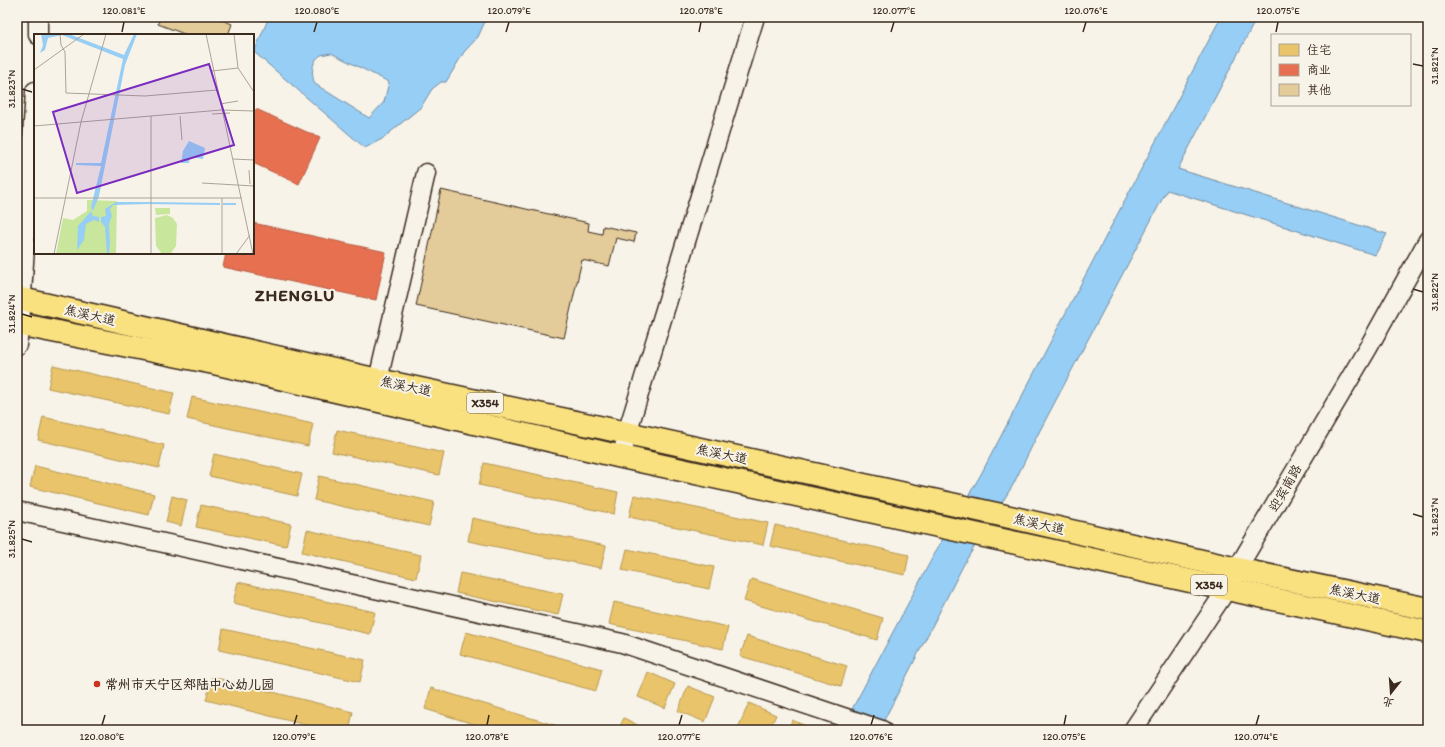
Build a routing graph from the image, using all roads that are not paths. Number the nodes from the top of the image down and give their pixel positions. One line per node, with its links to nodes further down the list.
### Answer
1 (38, 17): 3 (street)
2 (756, 17): 10 (street)
3 (38, 34)
4 (34, 104): 7 (street)
5 (426, 173): 9 (street)
6 (1428, 240): 13 (street, 迎宾南路)
7 (19, 298): 8 (street); 9 (main road, 焦溪大道 / X354)
8 (18, 332): 11 (main road, 焦溪大道 / X354)
9 (378, 380): 10 (main road, 焦溪大道 / X354)
10 (627, 433): 11 (street); 13 (main road, 焦溪大道 / X354)
11 (622, 457): 14 (main road, 焦溪大道 / X354)
12 (17, 510): 17 (street)
13 (1237, 569): 14 (street, 迎宾南路); 15 (main road, 焦溪大道 / X354)
14 (1227, 589): 16 (main road, 焦溪大道 / X354); 18 (street, 迎宾南路)
15 (1428, 609)
16 (1428, 632)
17 (882, 730)
18 (1133, 730)

